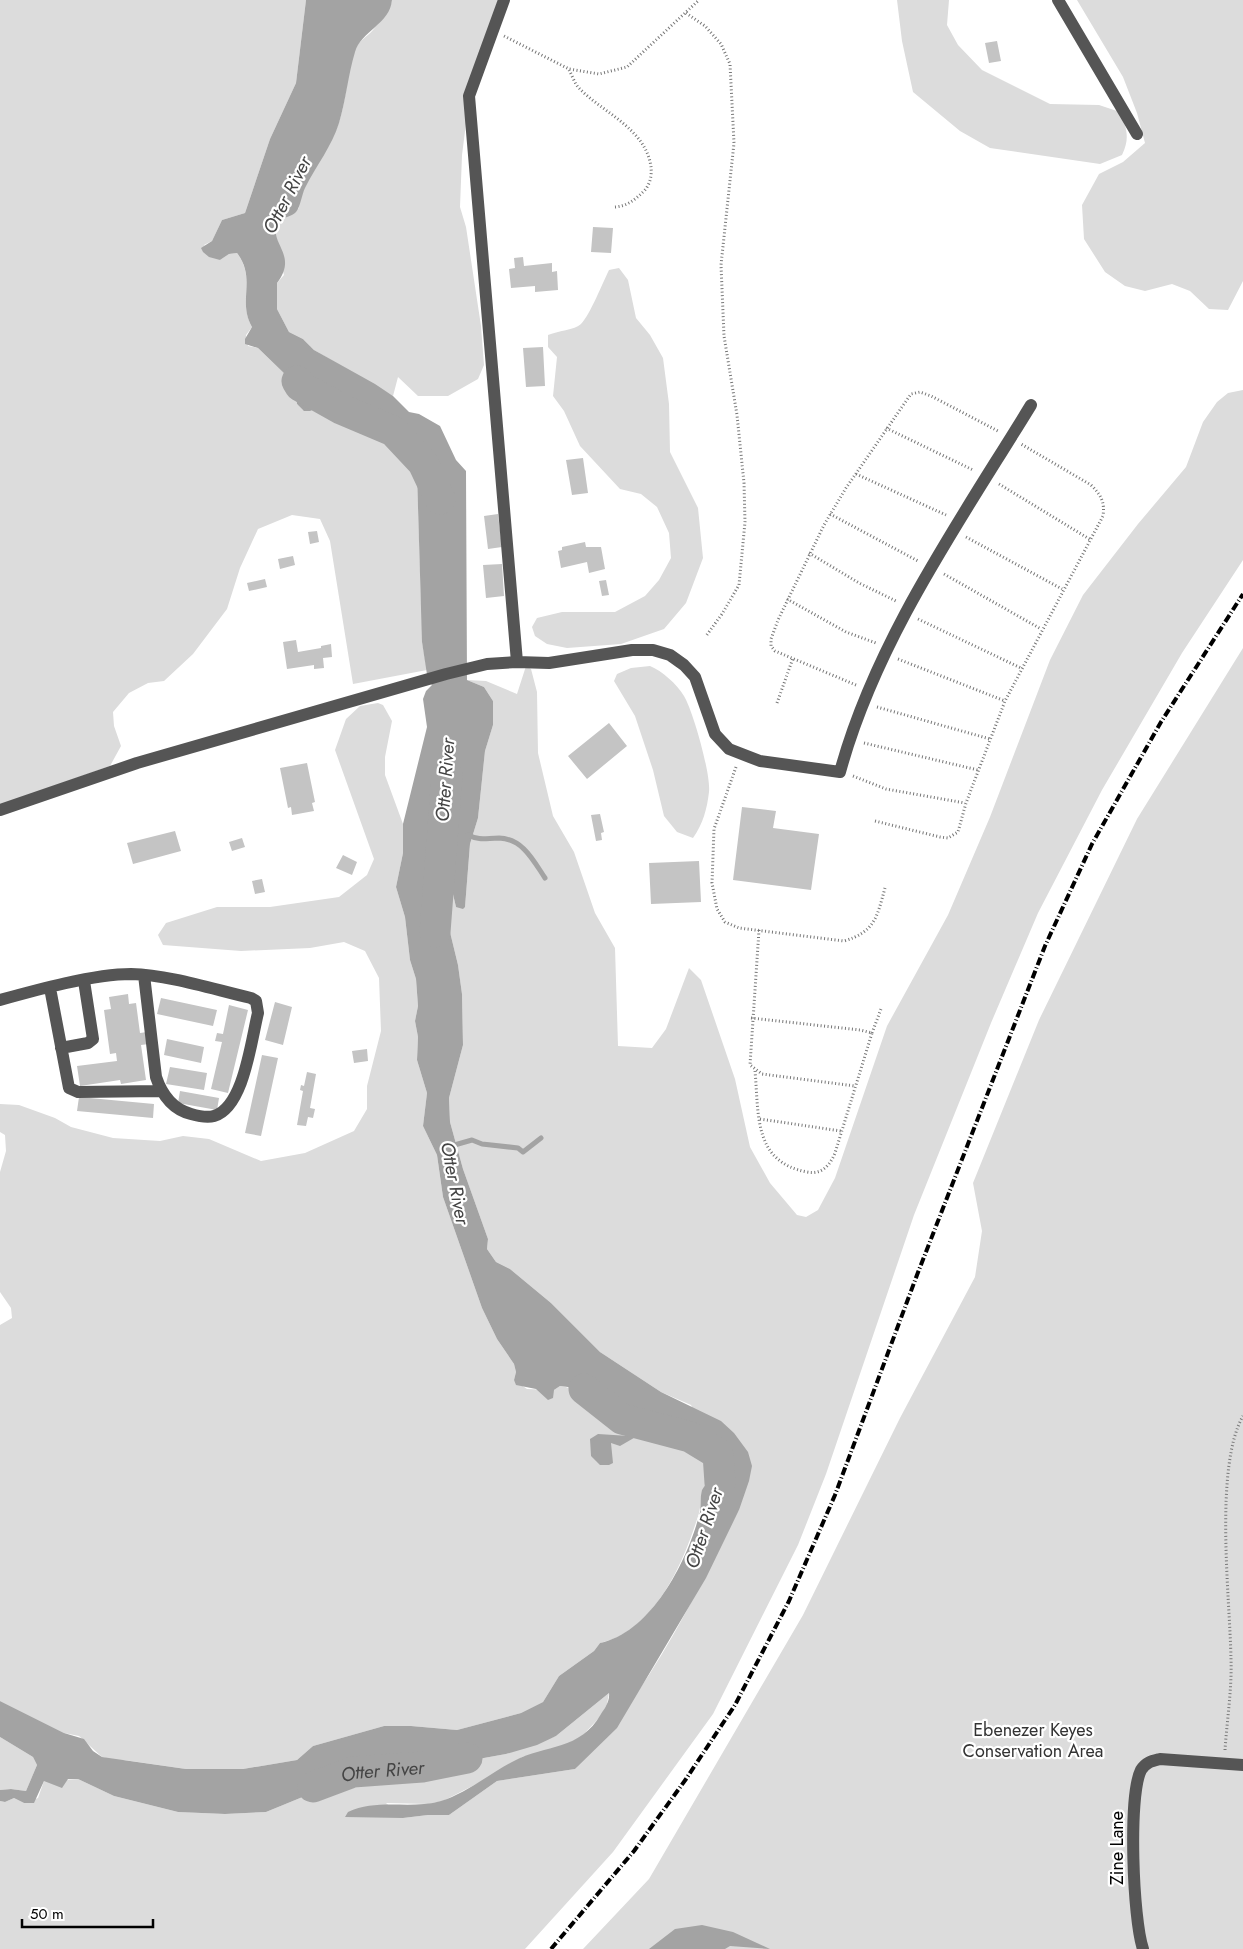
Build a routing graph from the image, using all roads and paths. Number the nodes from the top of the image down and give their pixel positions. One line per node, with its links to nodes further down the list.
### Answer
1 (504, 0): 5 (street)
2 (699, 0): 4 (path)
3 (1058, 0): 7 (street)
4 (686, 13): 6 (path); 17 (path)
5 (493, 30): 6 (path); 20 (street)
6 (569, 69): 8 (path)
7 (1137, 134)
8 (615, 207)
9 (1031, 405): 10 (street)
10 (1011, 438): 11 (path); 12 (street); 14 (path)
11 (856, 474): 12 (path); 13 (path)
12 (957, 526): 14 (path); 16 (street)
13 (810, 554): 15 (path); 16 (path)
14 (1062, 590): 21 (path)
15 (787, 600): 18 (path); 19 (path)
16 (907, 611): 18 (street); 21 (path)
17 (706, 636)
18 (886, 651): 22 (street); 23 (path)
19 (793, 658): 22 (path); 24 (path)
20 (517, 662): 28 (street); 32 (street)
21 (1021, 668): 23 (path)
22 (867, 690): 25 (street)
23 (1005, 701): 27 (path)
24 (777, 703)
25 (862, 703): 26 (street); 27 (path)
26 (849, 739): 29 (path); 30 (street)
27 (990, 739): 29 (path)
28 (740, 755): 30 (street); 35 (path)
29 (978, 770): 31 (path)
30 (840, 772): 31 (path)
31 (966, 803): 33 (path)
32 (0, 810)
33 (875, 820)
34 (885, 888): 35 (path)
35 (759, 930): 41 (path)
36 (144, 976): 37 (street); 46 (street); 46 (street)
37 (84, 981): 38 (street); 43 (street)
38 (50, 988): 39 (street); 43 (street)
39 (0, 1000)
40 (881, 1008): 42 (path)
41 (752, 1018): 42 (path); 44 (path)
42 (872, 1033): 45 (path)
43 (61, 1048): 46 (street)
44 (755, 1071): 45 (path); 47 (path)
45 (855, 1086): 48 (path)
46 (161, 1091)
47 (760, 1119): 48 (path); 48 (path)
48 (841, 1131)
49 (1243, 1416): 50 (path)
50 (1224, 1763): 51 (street); 52 (street, Zine Lane)
51 (1243, 1765)
52 (1143, 1949)

